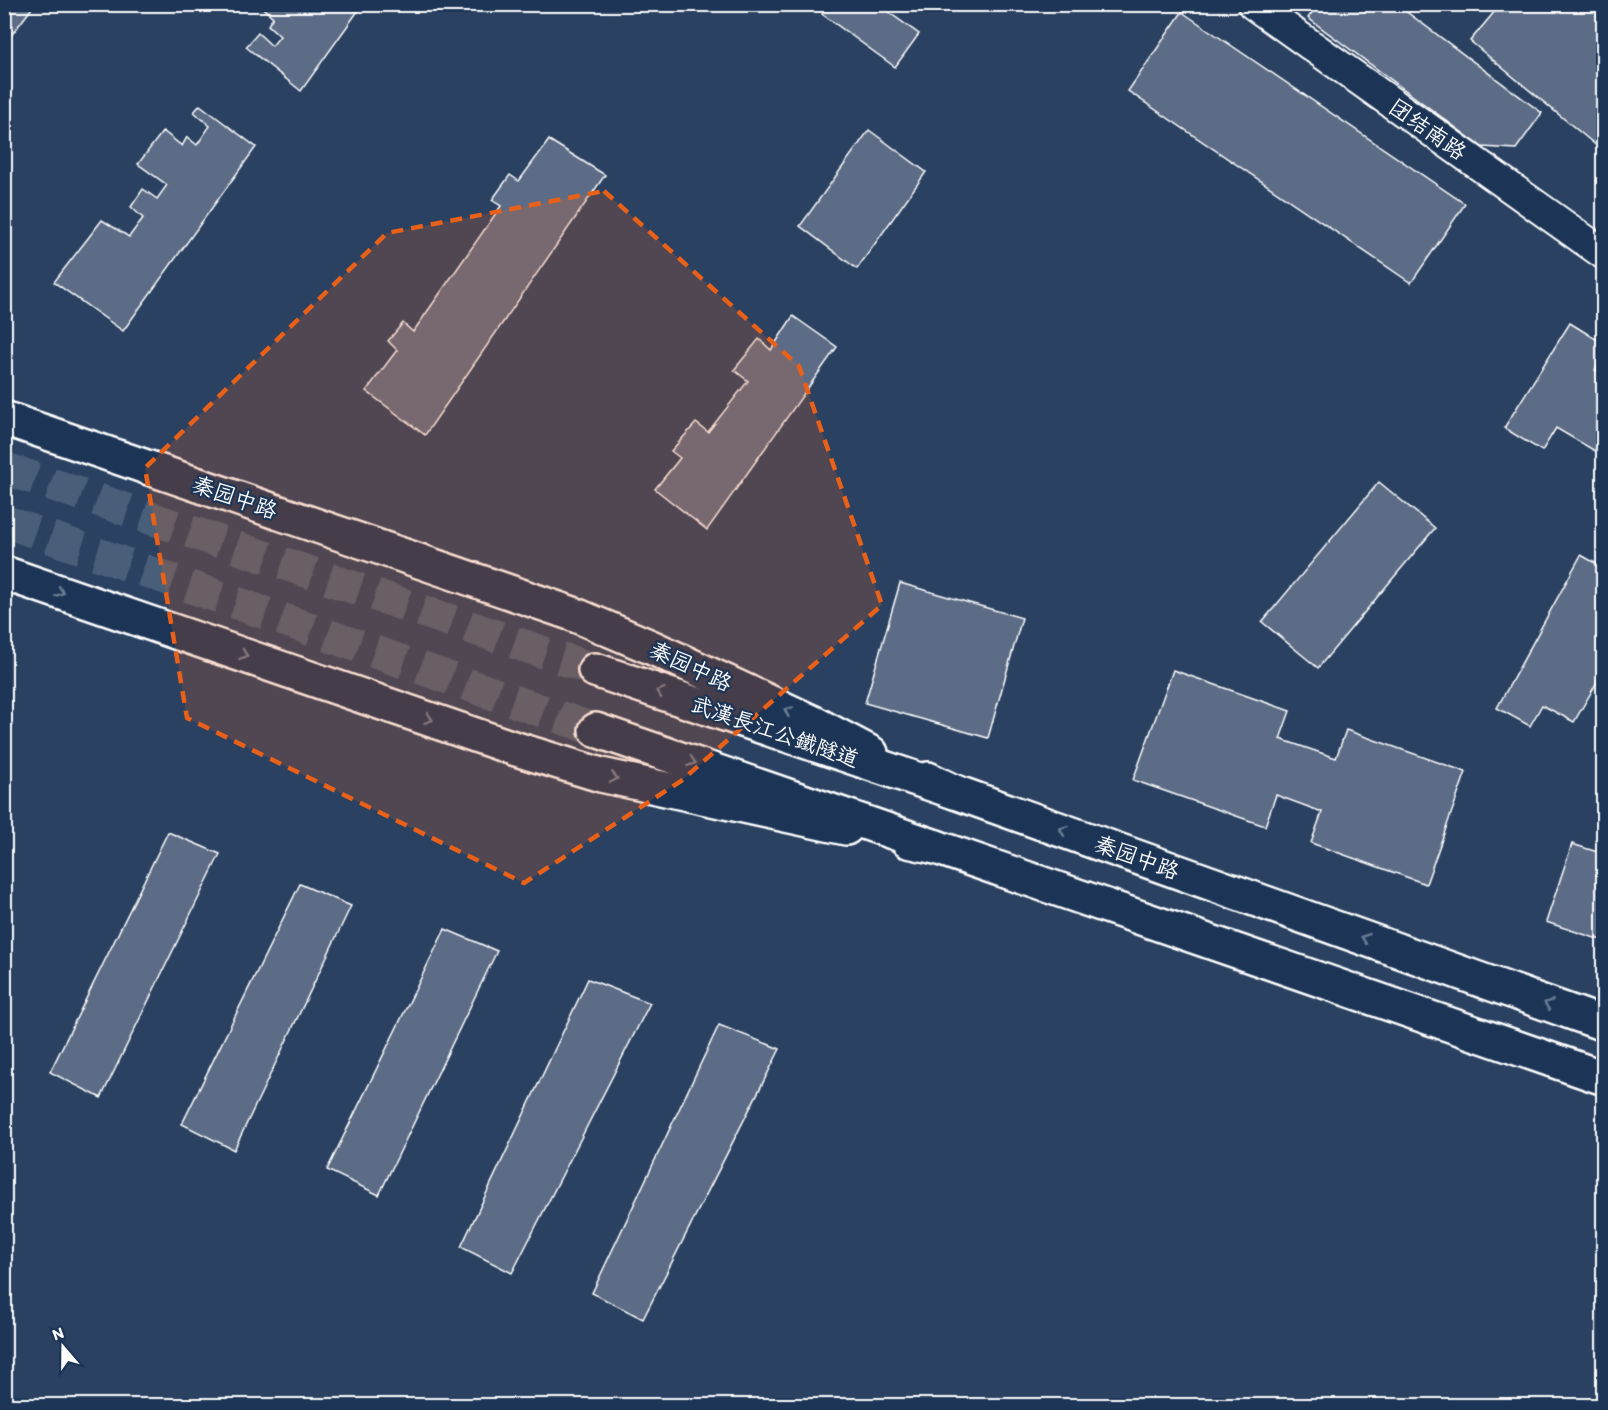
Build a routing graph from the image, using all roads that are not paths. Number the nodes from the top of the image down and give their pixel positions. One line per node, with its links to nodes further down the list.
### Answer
1 (1252, 4): 2 (street, 团结南路)
2 (1604, 254)
3 (4, 418): 7 (main road, 秦园中路, one-way to 3)
4 (4, 573): 8 (main road, one-way to 8)
5 (595, 670): 7 (main road, 武漢長江公鐵隧道, one-way to 5)
6 (597, 730): 8 (main road, one-way to 8)
7 (955, 792): 9 (main road, 秦园中路, one-way to 7)
8 (936, 847): 10 (main road)
9 (1604, 1024)
10 (1604, 1078)

